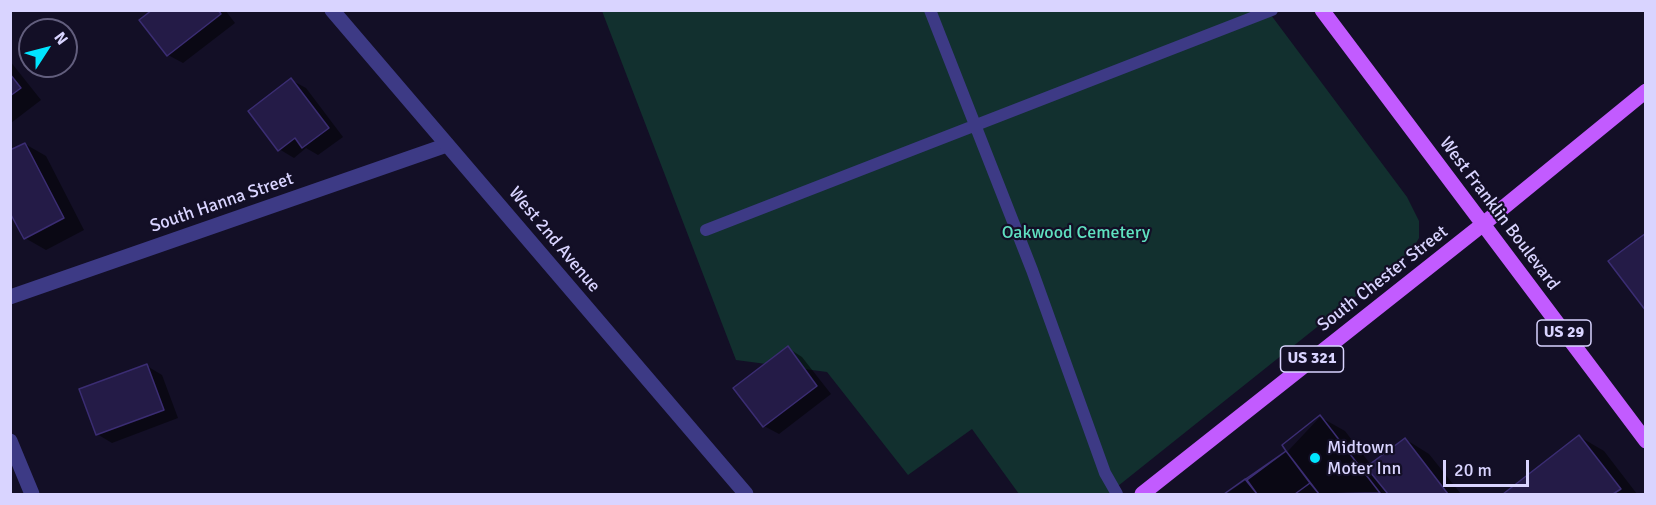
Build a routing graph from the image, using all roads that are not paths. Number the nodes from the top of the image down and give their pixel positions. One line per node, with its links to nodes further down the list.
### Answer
1 (332, 10): 7 (street, West 2nd Avenue)
2 (930, 10): 6 (lane)
3 (1272, 10): 6 (lane)
4 (1322, 10): 8 (main road, West Franklin Boulevard / US 29)
5 (1646, 91): 8 (main road, South Chester Street / US 321)
6 (977, 126): 9 (lane); 15 (lane)
7 (447, 145): 10 (street, South Hanna Street); 14 (street, West 2nd Avenue)
8 (1482, 225): 12 (main road, West Franklin Boulevard / US 29); 16 (main road, South Chester Street / US 321)
9 (706, 230)
10 (10, 297)
11 (10, 441): 13 (street)
12 (1646, 441)
13 (32, 495)
14 (746, 495)
15 (1117, 495)
16 (1142, 495)

